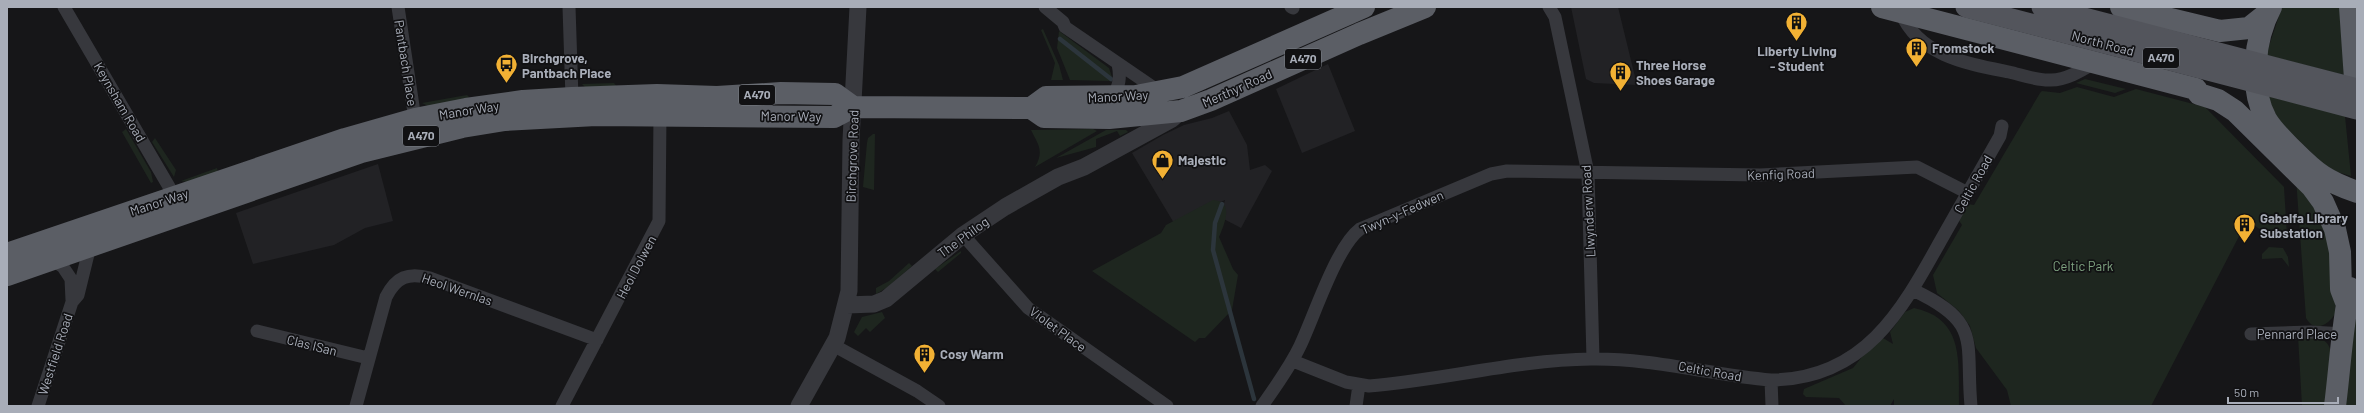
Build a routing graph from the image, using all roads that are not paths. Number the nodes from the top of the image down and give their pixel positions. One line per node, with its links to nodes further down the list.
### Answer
1 (64, 7): 37 (street, Keynsham Road)
2 (398, 7): 30 (street, Pantbach Place)
3 (569, 7): 22 (street)
4 (858, 7): 24 (street, Birchgrove Road)
5 (1045, 7): 17 (street)
6 (1364, 7): 18 (highway, Merthyr Road / A470)
7 (1425, 7): 27 (highway, Merthyr Road / A470)
8 (1966, 7): 26 (main road, North Road / A470, bridge)
9 (2042, 7): 19 (main road, North Road / A470, bridge)
10 (2121, 7): 13 (highway)
11 (2173, 7): 13 (highway)
12 (2350, 7): 29 (highway)
13 (2265, 9): 32 (highway)
14 (1555, 10): 33 (street, Llwynderw Road)
15 (1891, 10): 16 (highway); 16 (street)
16 (2094, 63): 20 (highway)
17 (1118, 64): 21 (street); 23 (street)
18 (1183, 87): 21 (highway, Manor Way / A470)
19 (2357, 89)
20 (2196, 90): 32 (highway); 45 (highway)
21 (1161, 93): 23 (highway, Manor Way / A470)
22 (572, 98): 24 (highway, Manor Way / A470); 30 (highway, Manor Way / A470)
23 (1113, 98): 25 (highway, Manor Way / A470)
24 (853, 107): 25 (highway, Manor Way / A470); 28 (highway, Manor Way / A470); 46 (street, Birchgrove Road)
25 (1030, 108): 27 (highway, Manor Way / A470)
26 (2357, 109)
27 (1181, 111): 38 (street, The Philog)
28 (660, 114): 39 (highway, Manor Way / A470); 50 (street, Heol Dolwen)
29 (2357, 114)
30 (415, 119): 37 (highway, Manor Way / A470)
31 (2002, 126): 36 (street, Celtic Road)
32 (2270, 126): 34 (highway)
33 (1588, 172): 36 (street, Kenfig Road); 53 (street, Llwynderw Road); 54 (street, Twyn-y-Fedwen)
34 (2318, 175): 35 (highway); 45 (highway)
35 (2354, 191)
36 (1968, 193): 43 (street, Celtic Road)
37 (175, 197): 40 (highway, Manor Way / A470)
38 (963, 235): 46 (street, The Philog); 62 (street, Violet Place)
39 (90, 246): 41 (highway, Manor Way / A470); 44 (street, Westfield Road)
40 (7, 254)
41 (52, 259): 42 (highway, Manor Way / A470); 44 (street, Westfield Road)
42 (7, 275)
43 (1913, 290): 55 (street, Celtic Road); 66 (street)
44 (72, 302): 57 (street, Westfield Road)
45 (2346, 302): 49 (highway)
46 (847, 305): 51 (street)
47 (257, 331): 52 (street, Clas ISan)
48 (2251, 334): 49 (street, Pennard Place)
49 (2344, 334): 67 (highway)
50 (598, 340): 52 (street, Heol Wernlas); 59 (street, Heol Dolwen)
51 (834, 345): 60 (street); 61 (street)
52 (368, 358): 58 (street, Heol Wernlas)
53 (1593, 359): 55 (street, Celtic Road); 56 (street, Celtic Road)
54 (1293, 360): 56 (street, Celtic Road); 63 (street, Twyn-y-Fedwen)
55 (1771, 380): 65 (street)
56 (1359, 385): 64 (street)
57 (38, 406)
58 (356, 406)
59 (562, 406)
60 (799, 406)
61 (939, 406)
62 (1167, 406)
63 (1262, 406)
64 (1356, 406)
65 (1772, 406)
66 (1971, 406)
67 (2335, 406)

